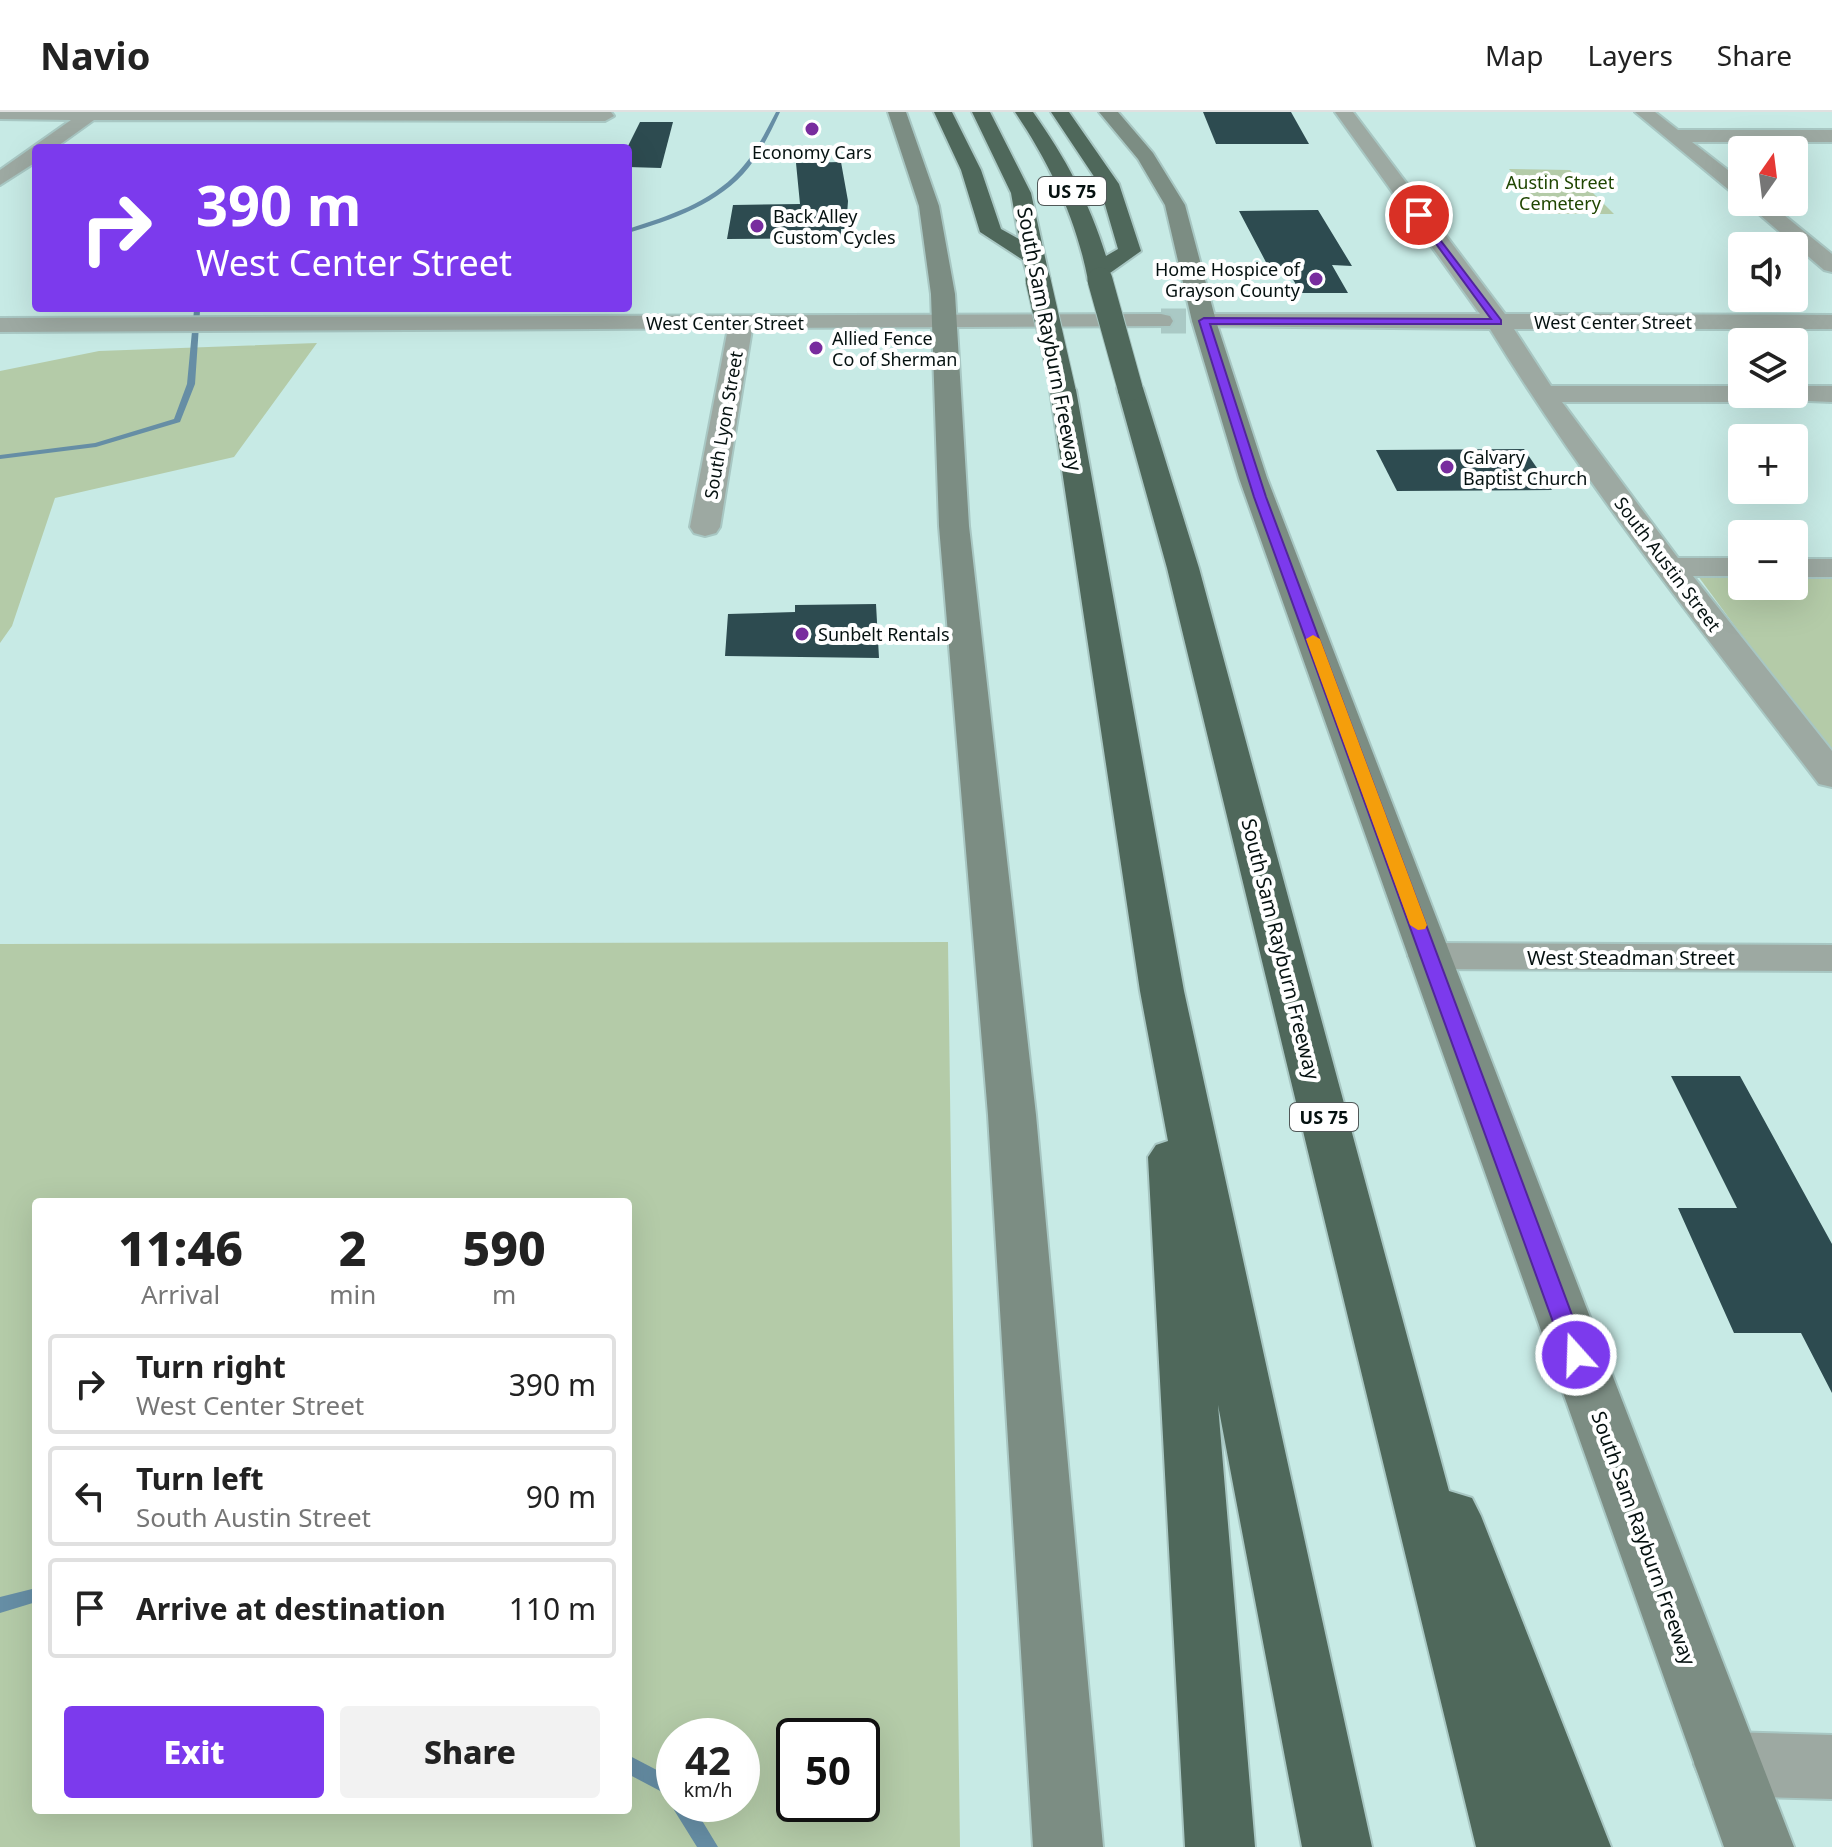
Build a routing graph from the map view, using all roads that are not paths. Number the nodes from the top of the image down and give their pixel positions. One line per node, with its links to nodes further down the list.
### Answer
1 (897, 112): 27 (main road)
2 (943, 112): 24 (highway)
3 (981, 112): 24 (highway, South Sam Rayburn Freeway / US 75)
4 (1024, 112): 25 (highway, South Sam Rayburn Freeway / US 75)
5 (1060, 112): 25 (highway)
6 (1108, 112): 26 (main road, South Sam Rayburn Freeway)
7 (1344, 112): 28 (street, South Austin Street)
8 (1644, 112): 14 (street)
9 (476, 113): 11 (street); 13 (street)
10 (0, 114): 12 (street)
11 (606, 114): 17 (street)
12 (89, 115): 13 (street); 18 (street)
13 (389, 116): 16 (street)
14 (1674, 136): 15 (street); 21 (street)
15 (1832, 136)
16 (368, 137)
17 (592, 137)
18 (49, 144)
19 (32, 156): 20 (street)
20 (0, 179)
21 (1728, 180)
22 (1772, 216): 23 (street)
23 (1832, 265)
24 (1035, 268): 44 (highway, South Sam Rayburn Freeway / US 75, bridge)
25 (1099, 275): 45 (highway, South Sam Rayburn Freeway / US 75, bridge)
26 (1189, 321): 27 (street, West Center Street); 28 (street, West Center Street); 42 (main road, South Sam Rayburn Freeway)
27 (942, 322): 30 (street, West Center Street); 48 (main road)
28 (1498, 322): 29 (street, West Center Street); 32 (street, South Austin Street)
29 (1832, 322)
30 (741, 323): 31 (street, West Center Street); 36 (street, South Lyon Street)
31 (0, 325)
32 (1543, 394): 33 (street); 37 (street, South Austin Street)
33 (1728, 394)
34 (1808, 394): 35 (street)
35 (1832, 394)
36 (705, 527)
37 (1668, 567): 38 (street); 41 (street, South Austin Street)
38 (1728, 567)
39 (1808, 568): 40 (street)
40 (1832, 568)
41 (1832, 776)
42 (1430, 956): 43 (street, West Steadman Street); 46 (main road, South Sam Rayburn Freeway)
43 (1832, 958)
44 (1162, 991): 49 (highway); 50 (highway, South Sam Rayburn Freeway / US 75)
45 (1372, 1304): 51 (highway, South Sam Rayburn Freeway / US 75); 52 (highway)
46 (1728, 1764): 47 (street); 53 (main road, South Sam Rayburn Freeway)
47 (1832, 1767)
48 (1068, 1847)
49 (1220, 1847)
50 (1337, 1847)
51 (1511, 1847)
52 (1576, 1847)
53 (1759, 1847)

